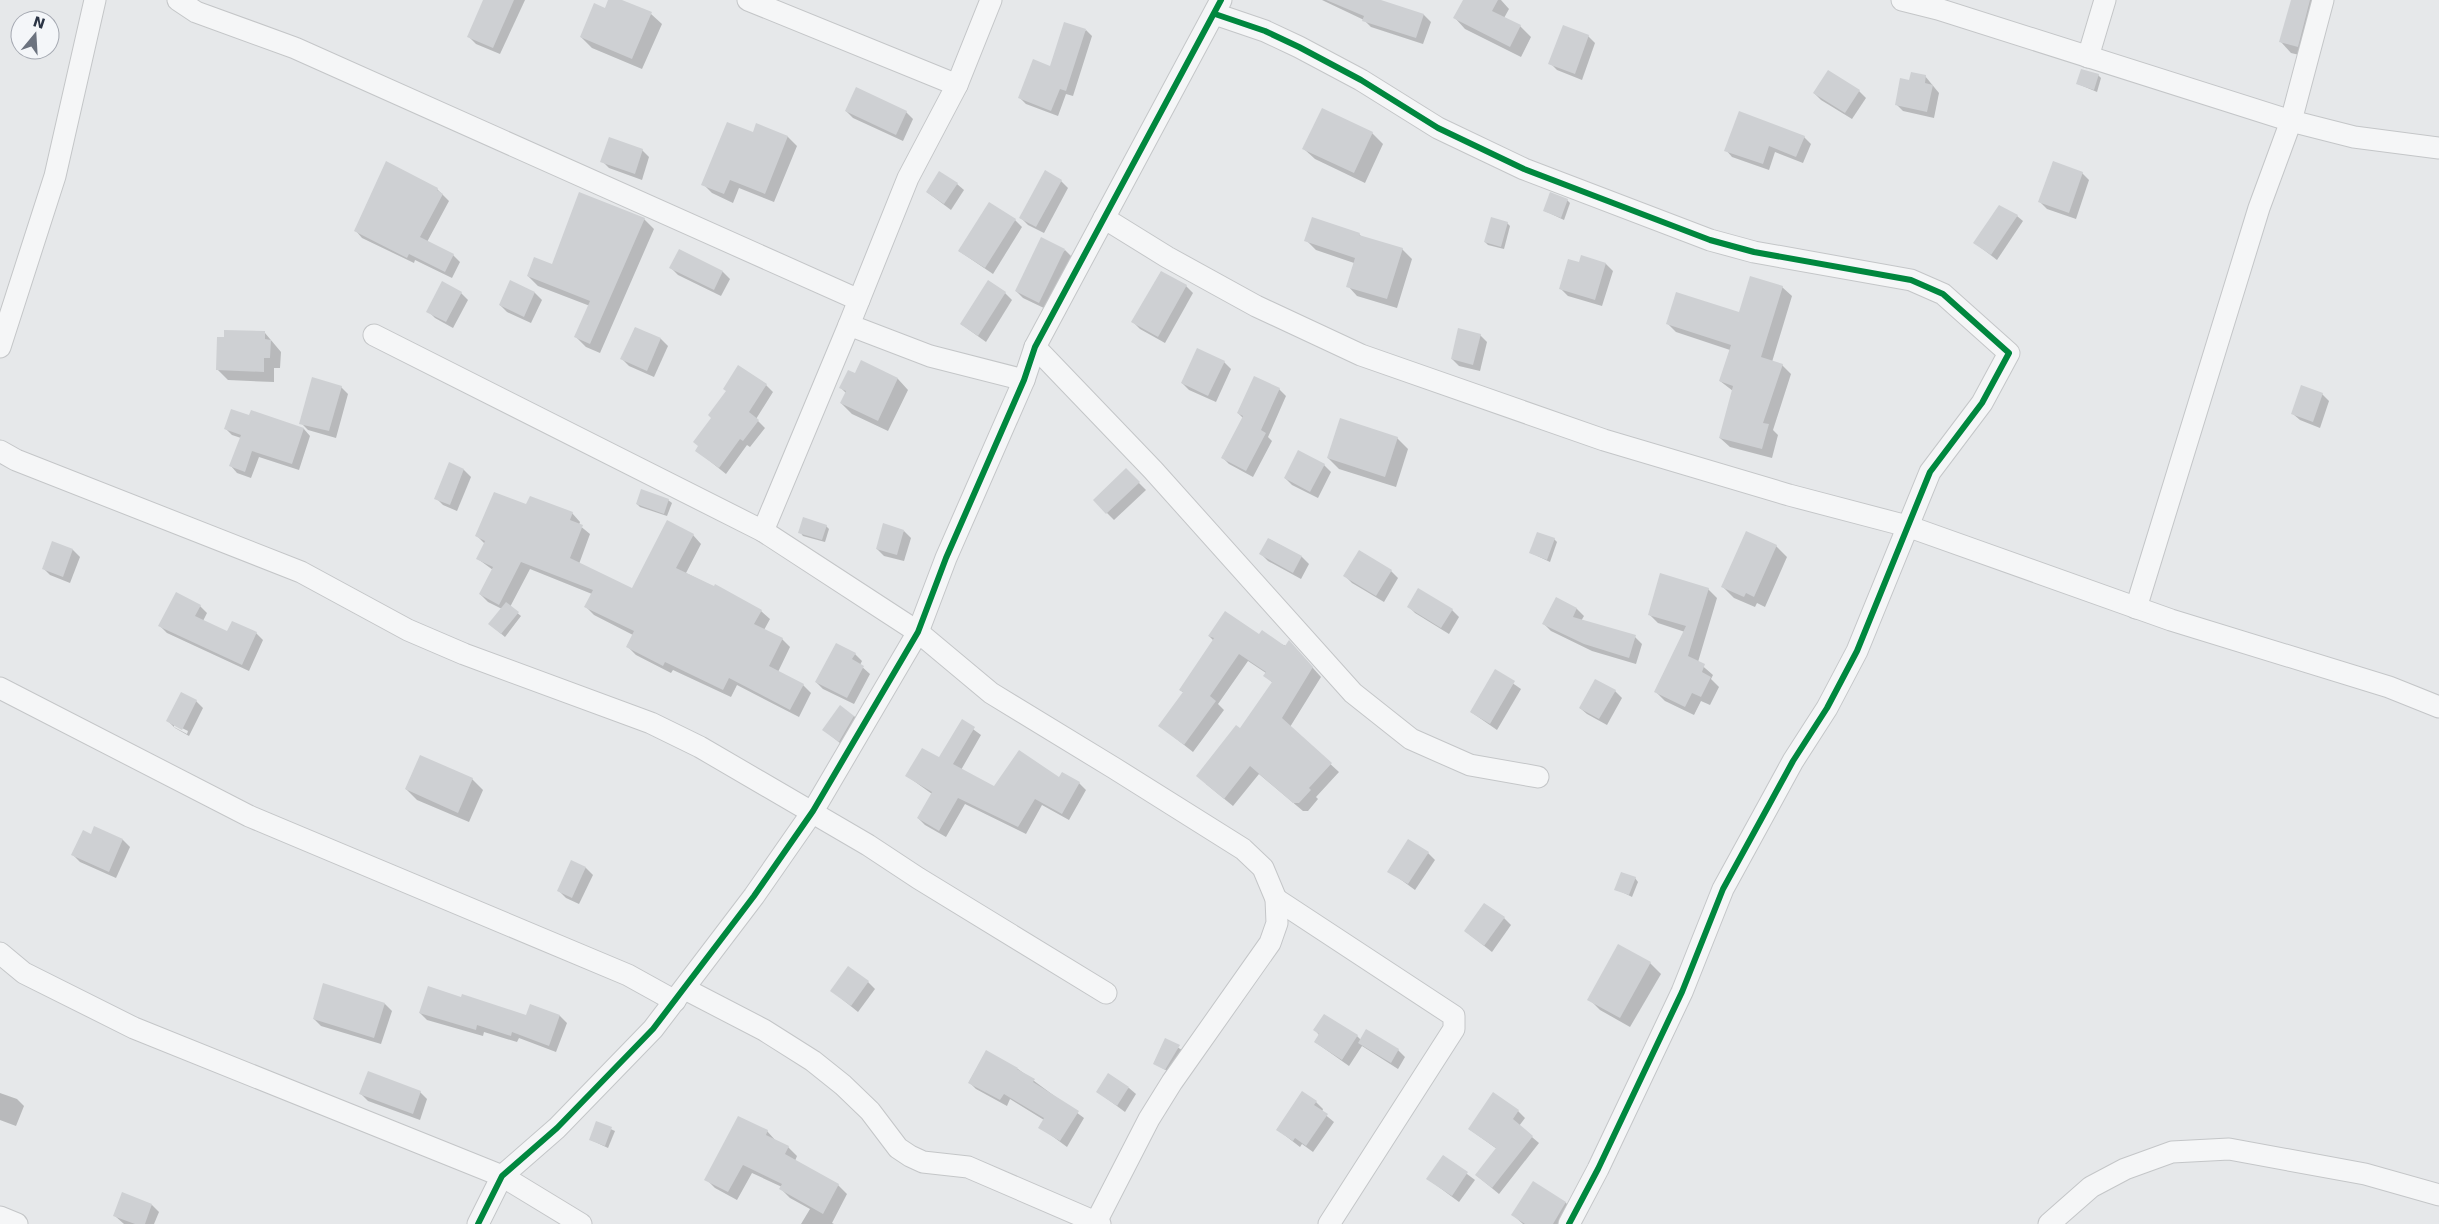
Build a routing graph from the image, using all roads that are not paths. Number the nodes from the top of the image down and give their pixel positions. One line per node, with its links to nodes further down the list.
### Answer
1 (95, 0): 17 (street)
2 (178, 0): 14 (street)
3 (748, 0): 10 (street)
4 (991, 0): 10 (street)
5 (1902, 0): 9 (street)
6 (2105, 0): 9 (street)
7 (2323, 0): 11 (street)
8 (1218, 7): 13 (street); 21 (street)
9 (2088, 57): 11 (street)
10 (957, 85): 14 (street)
11 (2291, 121): 12 (street); 23 (street)
12 (2439, 148)
13 (1104, 218): 18 (street); 21 (street)
14 (859, 300): 15 (street)
15 (849, 325): 19 (street); 22 (street)
16 (374, 335): 22 (street)
17 (0, 347)
18 (1035, 347): 19 (street); 27 (street)
19 (1024, 380): 24 (street)
20 (0, 451): 28 (street)
21 (1907, 526): 23 (street); 41 (street)
22 (762, 531): 24 (street)
23 (2136, 608): 26 (street)
24 (918, 632): 28 (street); 29 (street)
25 (0, 688): 32 (street)
26 (2439, 707)
27 (1538, 777)
28 (813, 811): 31 (street); 32 (street)
29 (1276, 899): 36 (street); 40 (street)
30 (0, 953): 33 (street)
31 (1106, 993)
32 (680, 995): 33 (street); 36 (street)
33 (502, 1176): 38 (street); 39 (street)
34 (2439, 1195): 42 (street)
35 (0, 1217): 37 (street)
36 (1097, 1223)
37 (17, 1224)
38 (478, 1224)
39 (581, 1224)
40 (1329, 1224)
41 (1569, 1224)
42 (2049, 1224)

